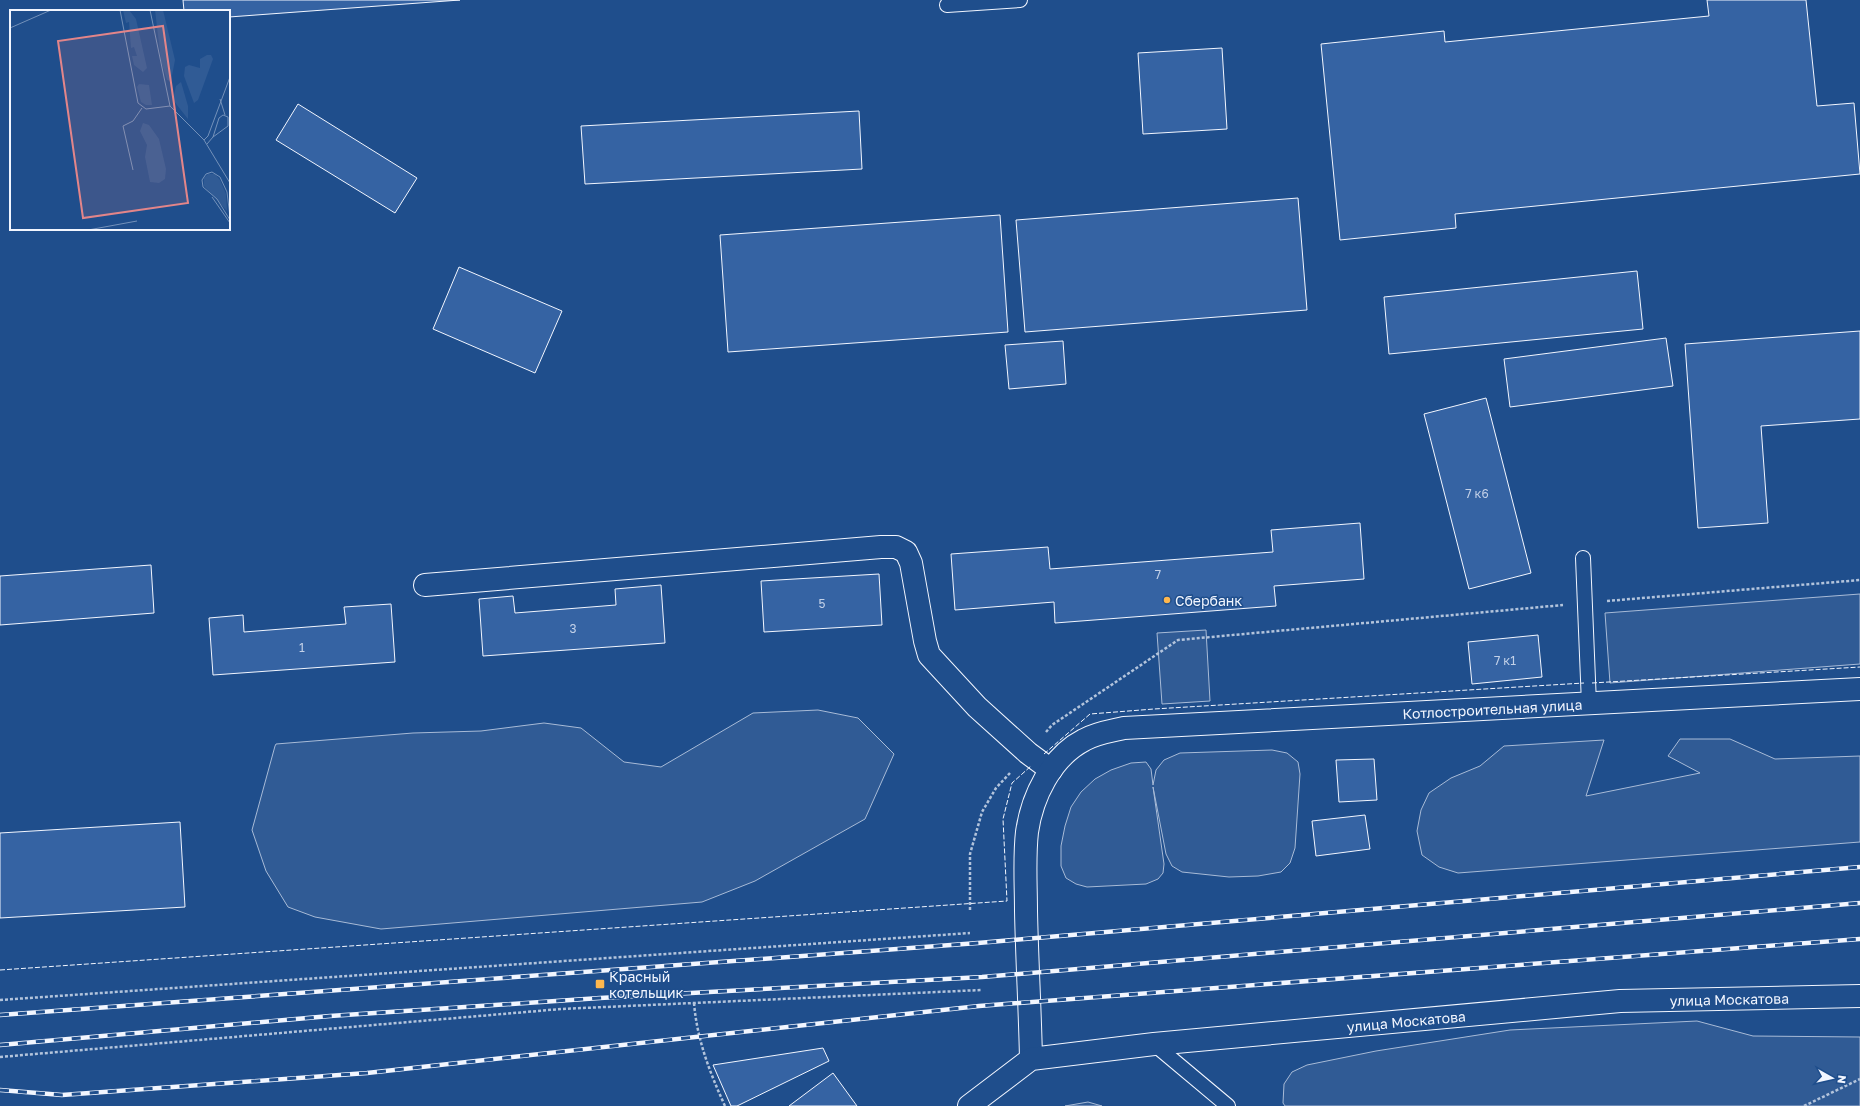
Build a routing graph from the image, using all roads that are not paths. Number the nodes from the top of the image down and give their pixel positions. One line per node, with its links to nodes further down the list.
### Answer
1 (1020, 0): 2 (lane)
2 (947, 5)
3 (1583, 558): 6 (lane)
4 (425, 586): 7 (main road)
5 (1860, 690): 6 (main road, Котлостроительная улица)
6 (1589, 704): 7 (main road, Котлостроительная улица)
7 (1051, 770): 10 (main road, Котлостроительная улица)
8 (1860, 996): 9 (main road, улица Москатова)
9 (1154, 1044): 10 (main road, улица Москатова); 12 (lane)
10 (1031, 1059): 11 (main road)
11 (969, 1106)
12 (1228, 1106)

